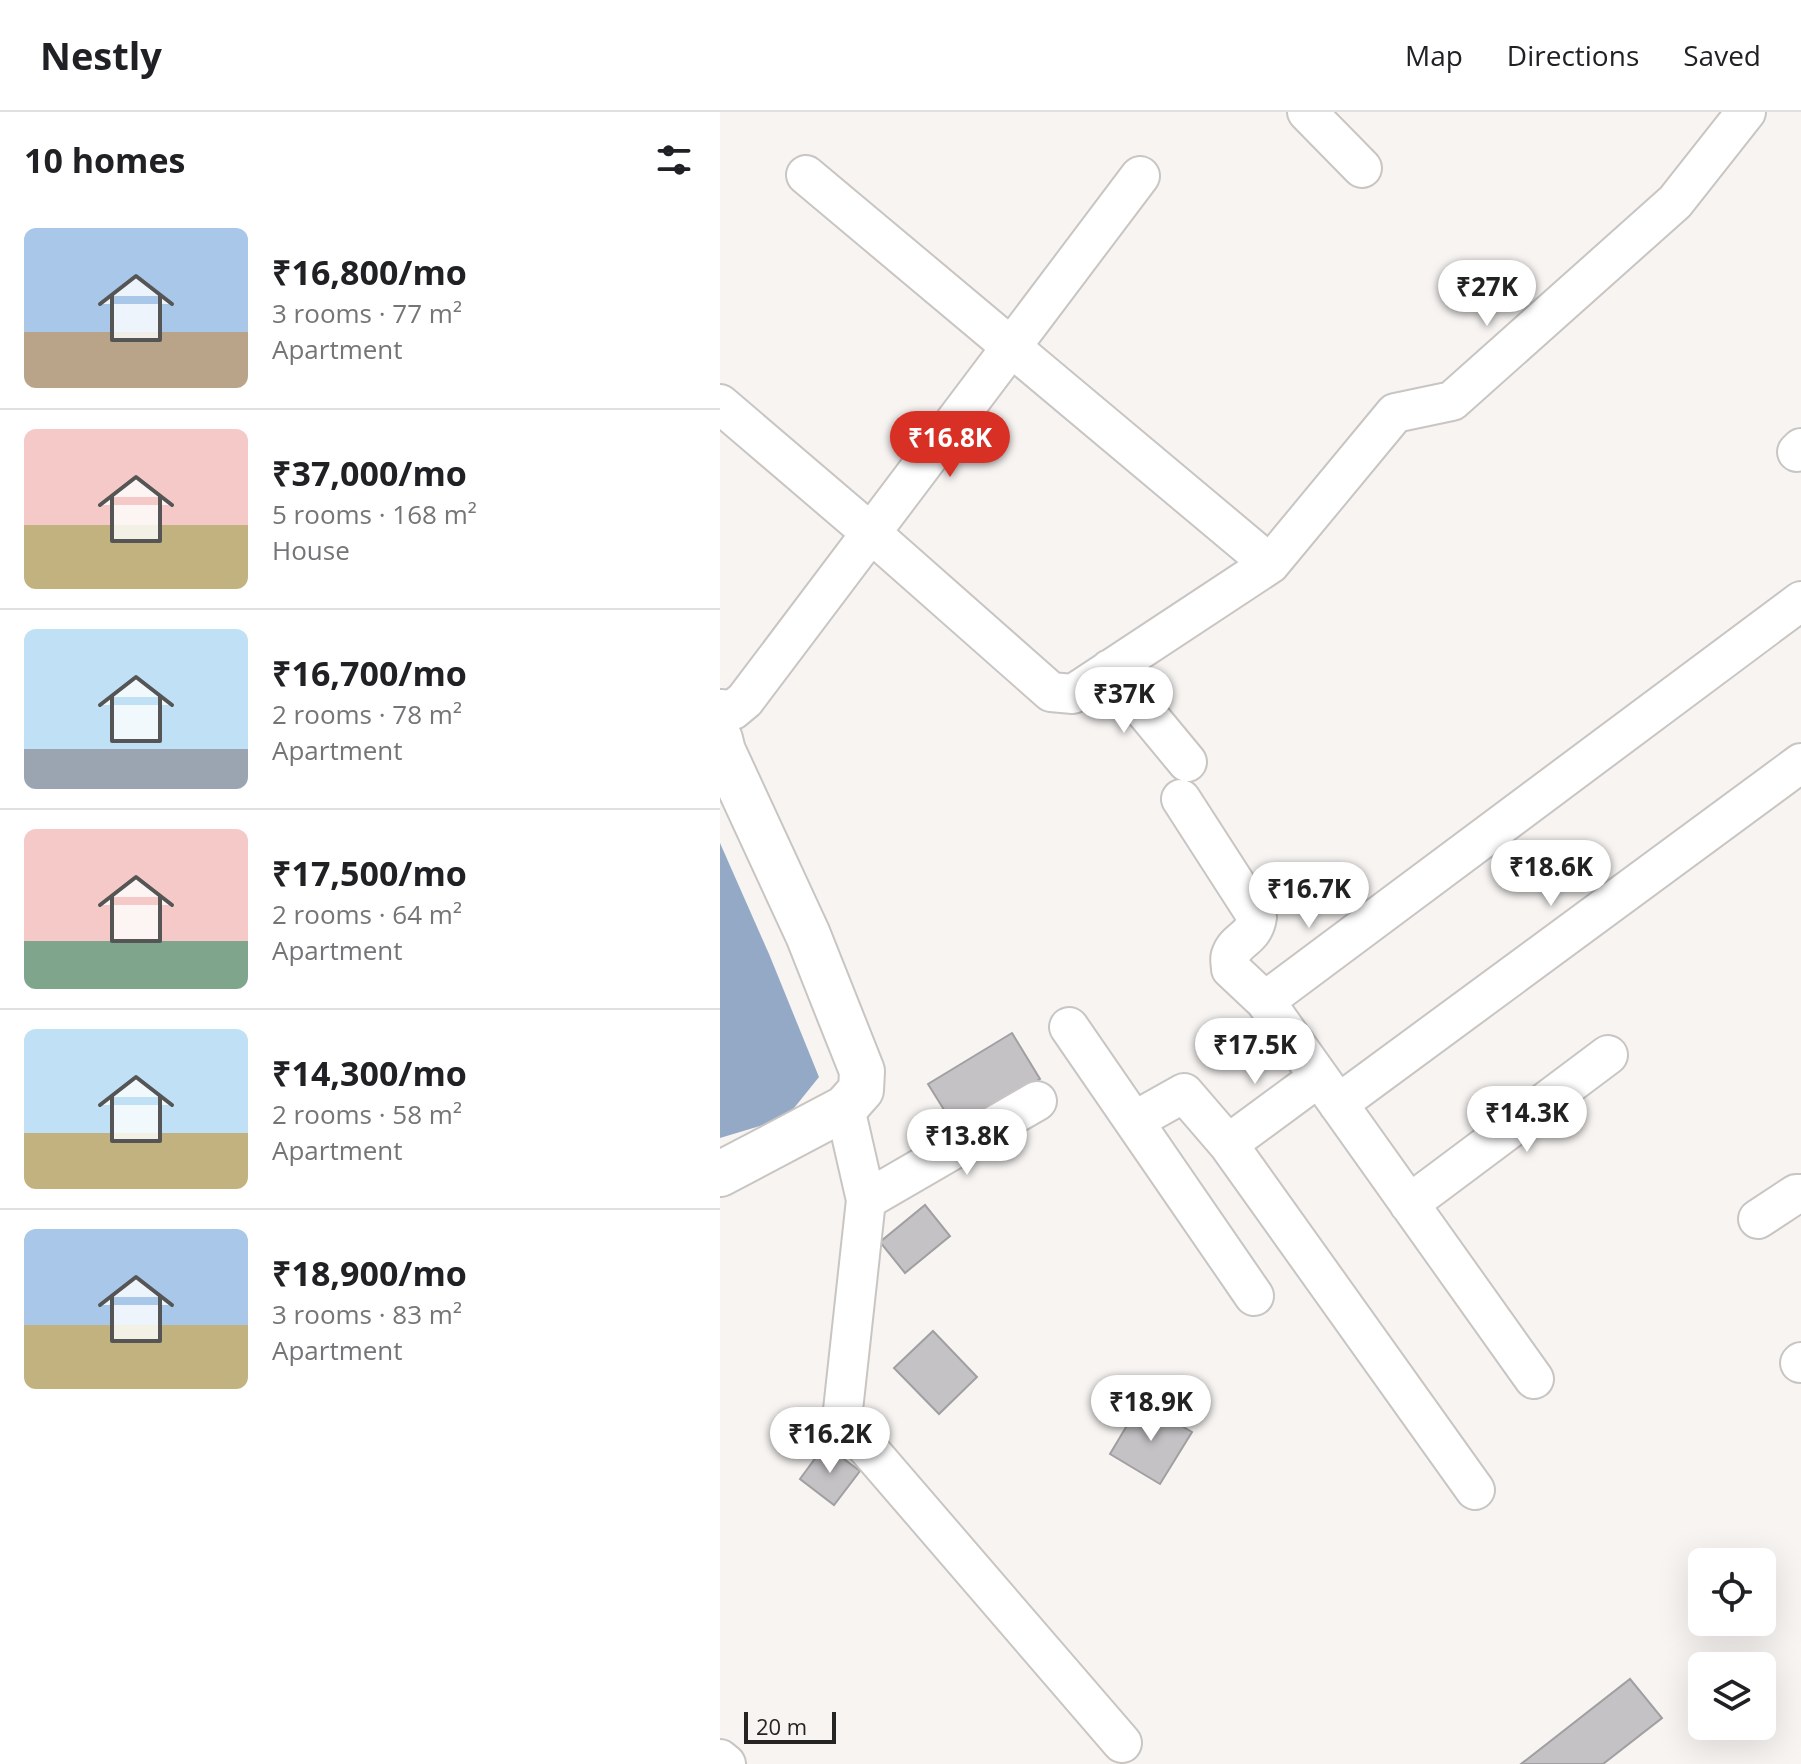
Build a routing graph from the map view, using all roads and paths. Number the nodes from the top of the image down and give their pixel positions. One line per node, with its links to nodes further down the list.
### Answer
1 (1307, 112): 3 (street)
2 (1746, 112): 9 (street)
3 (1362, 168)
4 (806, 175): 6 (street)
5 (1140, 176): 6 (street)
6 (1010, 347): 8 (street); 9 (street)
7 (720, 404): 8 (street)
8 (871, 533): 11 (street); 12 (street)
9 (1270, 564): 11 (street)
10 (1800, 604): 17 (street)
11 (1110, 669): 14 (street)
12 (720, 709)
13 (720, 739): 22 (street)
14 (1187, 762)
15 (1801, 763): 20 (street)
16 (1181, 799): 17 (street)
17 (1265, 1001): 20 (street)
18 (1069, 1027): 23 (street)
19 (1608, 1055): 28 (street)
20 (1328, 1090): 24 (street); 28 (street)
21 (1037, 1101): 27 (street)
22 (845, 1108): 25 (street); 27 (street)
23 (1134, 1121): 24 (street); 30 (street)
24 (1228, 1144): 32 (street)
25 (720, 1174)
26 (1801, 1194): 29 (street)
27 (866, 1200): 33 (street)
28 (1409, 1204): 31 (street)
29 (1758, 1219)
30 (1254, 1296)
31 (1534, 1379)
32 (1475, 1490)
33 (1122, 1743)
34 (720, 1759): 35 (street)
35 (726, 1764)

